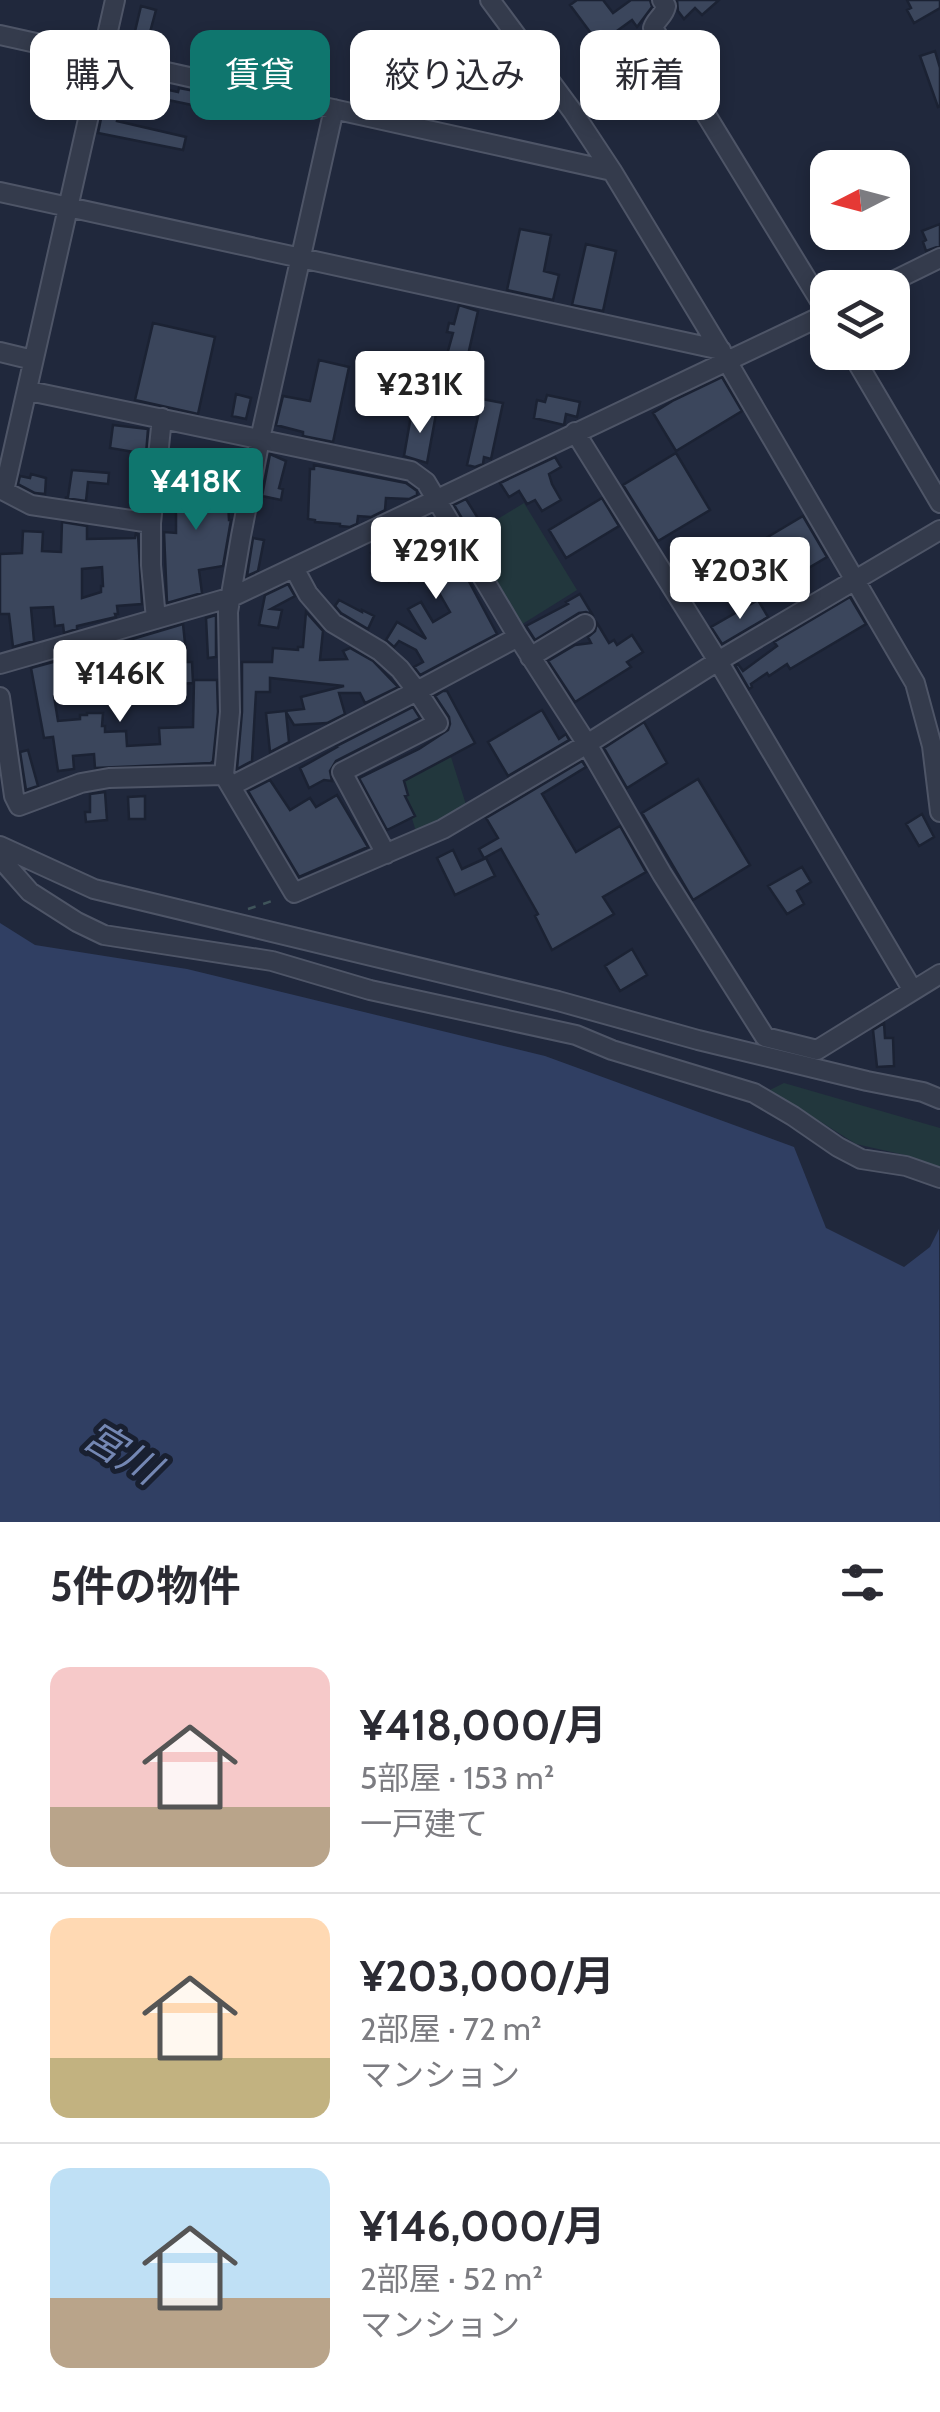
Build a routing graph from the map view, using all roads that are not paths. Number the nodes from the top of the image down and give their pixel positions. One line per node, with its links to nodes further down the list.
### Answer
1 (115, 0): 4 (street)
2 (490, 0): 10 (street)
3 (662, 0): 16 (street)
4 (108, 30)
5 (0, 35): 6 (street)
6 (30, 42)
7 (170, 73): 8 (street)
8 (334, 108): 10 (street); 14 (street)
9 (88, 120): 12 (street)
10 (612, 171): 19 (street)
11 (0, 192): 12 (street)
12 (68, 207): 14 (street); 20 (street)
13 (940, 258): 15 (street)
14 (302, 259): 19 (street); 25 (street)
15 (910, 273)
16 (810, 285)
17 (810, 320): 19 (street)
18 (0, 352): 20 (street)
19 (724, 356): 24 (street); 32 (street)
20 (34, 360): 22 (street)
21 (861, 370): 28 (street)
22 (28, 391): 23 (street); 26 (street)
23 (162, 418): 25 (street); 29 (street)
24 (575, 432): 27 (street); 38 (street)
25 (260, 439): 27 (street); 33 (street)
26 (2, 493): 29 (street)
27 (436, 500): 31 (street); 36 (street)
28 (940, 503)
29 (151, 522): 34 (street)
30 (940, 530): 32 (street)
31 (294, 568): 33 (street); 40 (street)
32 (855, 579): 38 (street); 43 (street)
33 (232, 597): 34 (street); 44 (street)
34 (156, 619): 39 (street)
35 (585, 624): 37 (street)
36 (518, 637): 37 (street); 40 (street)
37 (530, 656): 42 (street)
38 (718, 661): 42 (street); 50 (street)
39 (0, 664)
40 (417, 691): 44 (street); 47 (street)
41 (0, 696): 44 (street)
42 (587, 744): 47 (street); 50 (street)
43 (936, 747): 45 (street)
44 (228, 781): 47 (street)
45 (940, 812)
46 (0, 846): 51 (street)
47 (386, 854)
48 (0, 858): 52 (street)
49 (940, 974): 50 (street)
50 (912, 989)
51 (940, 1099)
52 (940, 1178)

